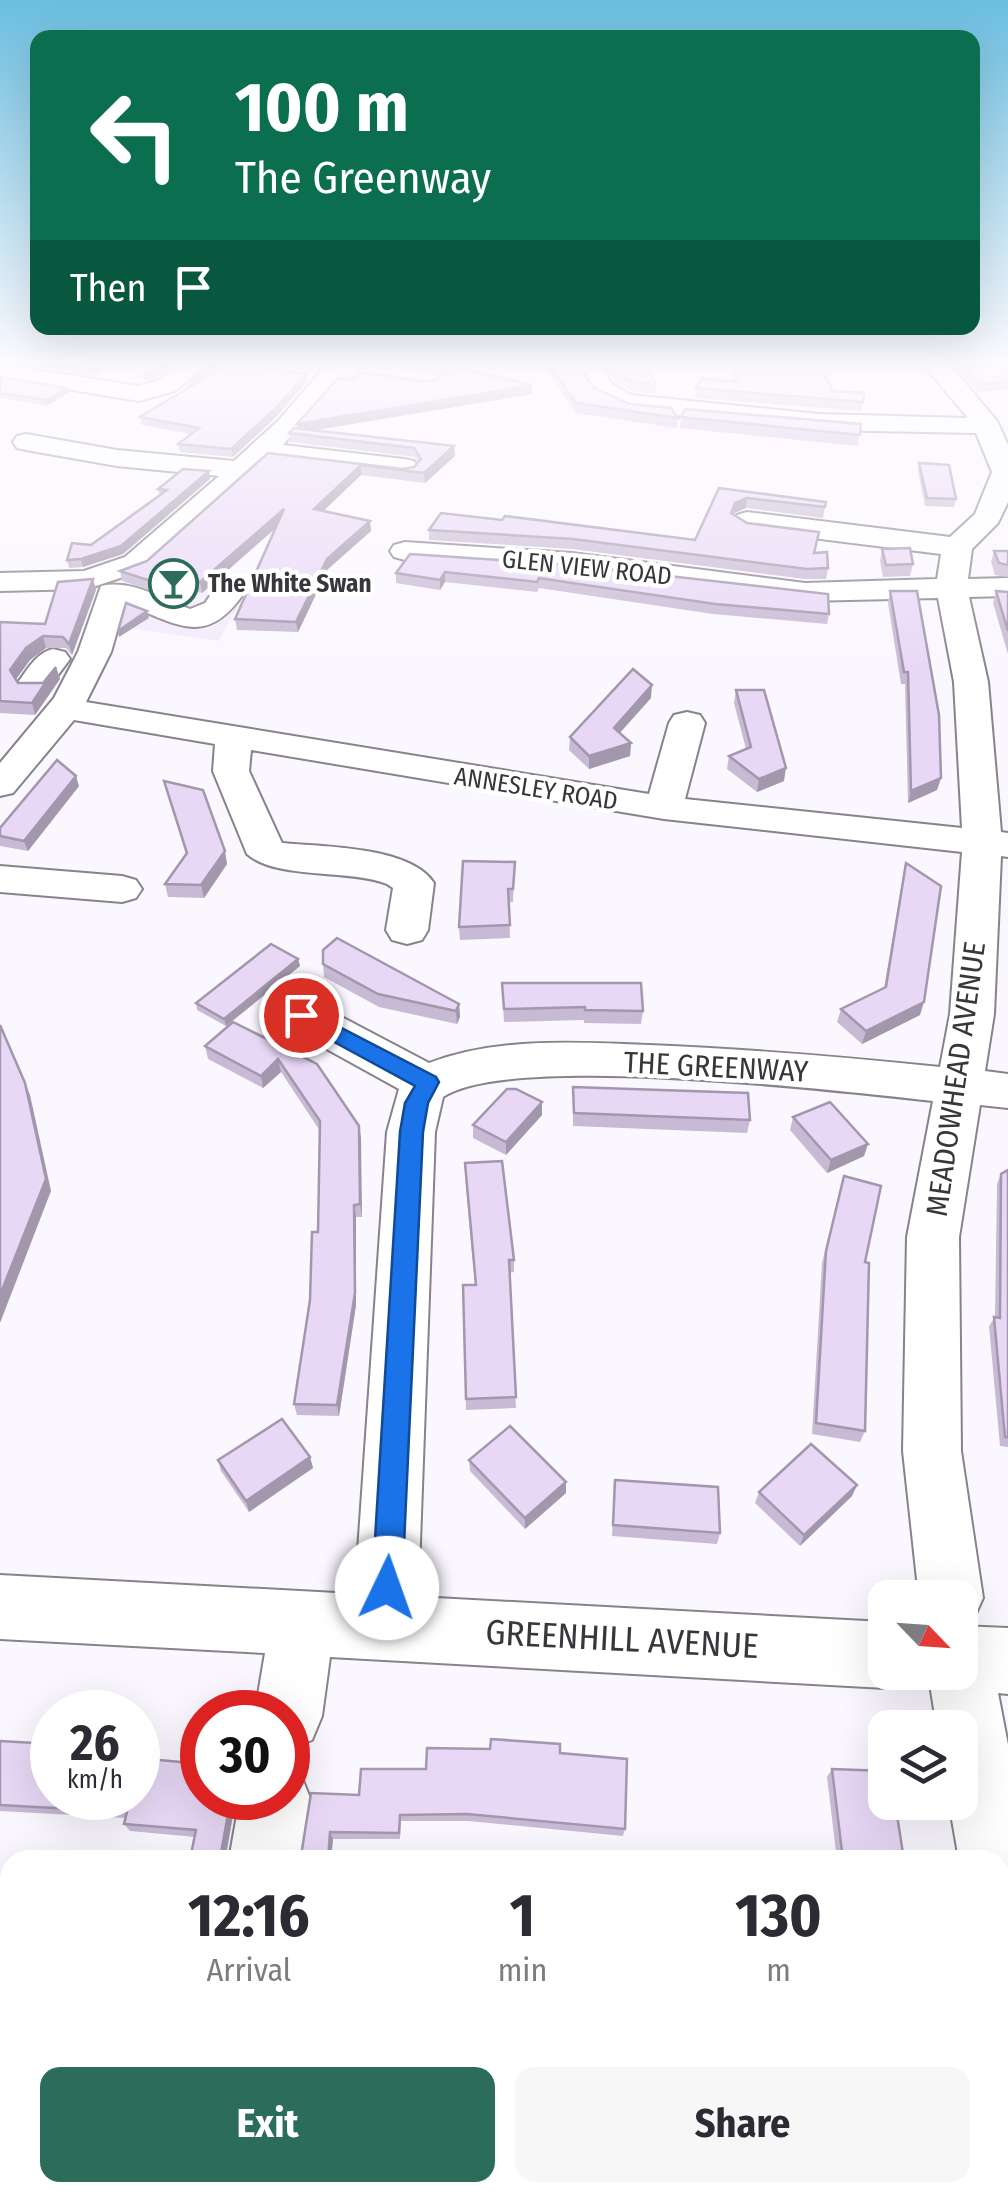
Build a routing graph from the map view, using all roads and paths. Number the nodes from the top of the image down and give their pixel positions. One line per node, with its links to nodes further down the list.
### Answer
1 (245, 466): 10 (street)
2 (399, 466): 3 (street)
3 (404, 466)
4 (1007, 472): 7 (street)
5 (747, 521): 7 (street)
6 (405, 551): 7 (street, GLEN VIEW ROAD)
7 (954, 567): 8 (street, GLEN VIEW ROAD); 12 (street, MEADOWHEAD AVENUE)
8 (1008, 587)
9 (228, 593): 13 (street)
10 (1, 595)
11 (43, 672): 13 (street, ANNESLEY ROAD)
12 (990, 683): 19 (street, MEADOWHEAD AVENUE)
13 (76, 693): 15 (street, ANNESLEY ROAD); 16 (street)
14 (687, 724): 18 (street)
15 (234, 738): 18 (street, ANNESLEY ROAD); 22 (street)
16 (13, 754): 17 (street)
17 (0, 784)
18 (664, 808): 19 (street, ANNESLEY ROAD)
19 (995, 844): 25 (street, MEADOWHEAD AVENUE)
20 (0, 878): 21 (street)
21 (122, 888)
22 (407, 930)
23 (301, 1015): 24 (street)
24 (428, 1082): 25 (street, THE GREENWAY); 29 (street)
25 (984, 1089): 26 (street, MEADOWHEAD AVENUE)
26 (948, 1580)
27 (0, 1607): 28 (street, GREENHILL AVENUE)
28 (302, 1624): 29 (street, GREENHILL AVENUE); 33 (street)
29 (385, 1626): 30 (street, GREENHILL AVENUE)
30 (868, 1654)
31 (978, 1660): 32 (street)
32 (1008, 1661)
33 (292, 1690)
34 (964, 1690): 37 (street)
35 (271, 1820): 36 (street)
36 (266, 1850)
37 (993, 1850)

